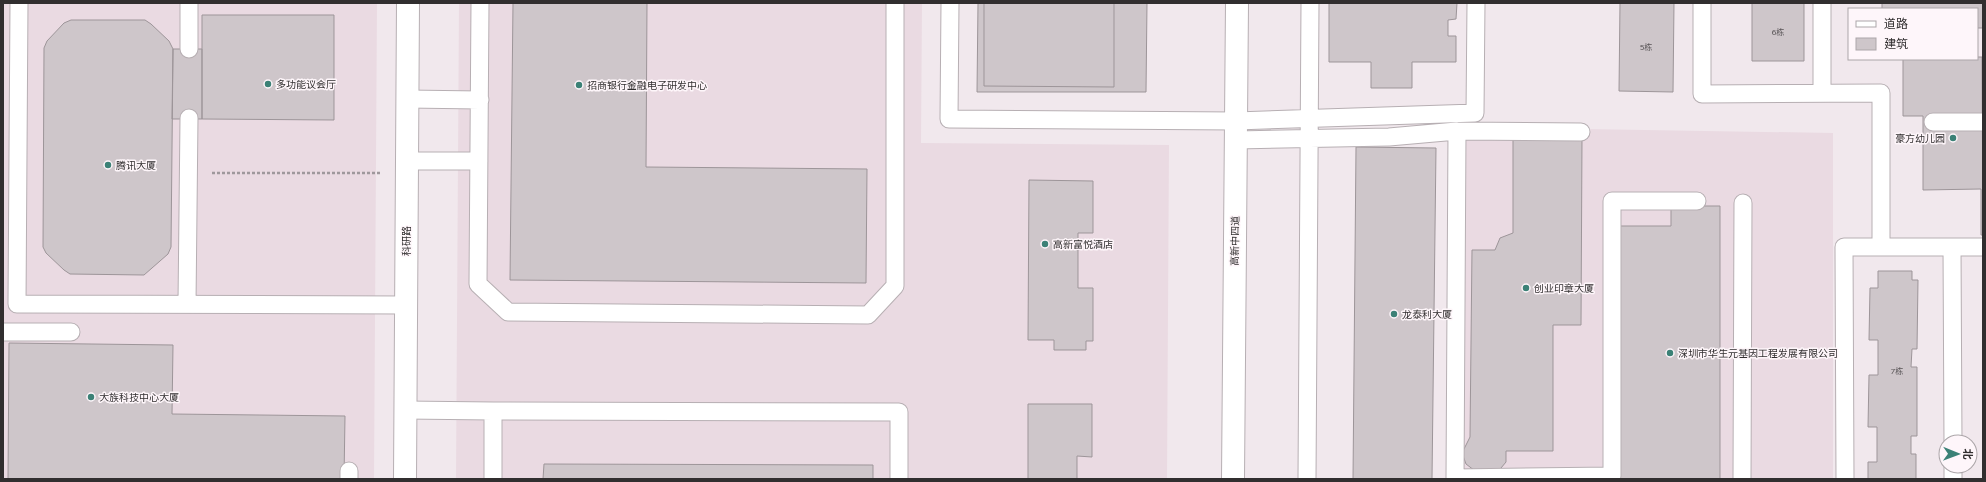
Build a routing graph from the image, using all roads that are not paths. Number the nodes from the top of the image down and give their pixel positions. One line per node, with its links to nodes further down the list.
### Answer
1 (19, 3): 31 (lane)
2 (189, 3): 12 (lane)
3 (408, 3): 14 (street, 科研路)
4 (480, 3): 15 (lane)
5 (895, 3): 25 (lane)
6 (950, 3): 20 (lane)
7 (1237, 3): 20 (street, 高新中四道)
8 (1310, 3): 17 (lane)
9 (1476, 3): 17 (lane)
10 (1702, 3): 13 (lane)
11 (1822, 3): 13 (lane)
12 (189, 49)
13 (1822, 93): 28 (lane)
14 (407, 99): 15 (lane); 24 (street, 科研路)
15 (480, 100): 25 (lane)
16 (188, 118): 31 (lane)
17 (1310, 119): 20 (lane); 23 (lane)
18 (1933, 122): 19 (lane)
19 (1983, 122)
20 (1236, 130): 23 (lane); 42 (street, 高新中四道)
21 (1457, 131): 22 (lane); 23 (lane); 38 (lane)
22 (1581, 132)
23 (1310, 139): 43 (lane)
24 (407, 161): 25 (lane); 32 (street, 科研路)
25 (479, 161)
26 (1697, 201): 38 (lane)
27 (1743, 203): 44 (lane)
28 (1881, 247): 29 (lane); 45 (lane)
29 (1952, 247): 30 (lane); 37 (lane)
30 (1983, 247)
31 (187, 304): 32 (lane)
32 (406, 305): 35 (street, 科研路)
33 (3, 332): 34 (lane)
34 (71, 332)
35 (405, 410): 36 (lane); 39 (street, 科研路)
36 (494, 411): 40 (lane); 41 (lane)
37 (1953, 434)
38 (1455, 478)
39 (405, 479)
40 (493, 479)
41 (899, 479)
42 (1233, 479)
43 (1307, 479)
44 (1742, 479)
45 (1845, 479)

